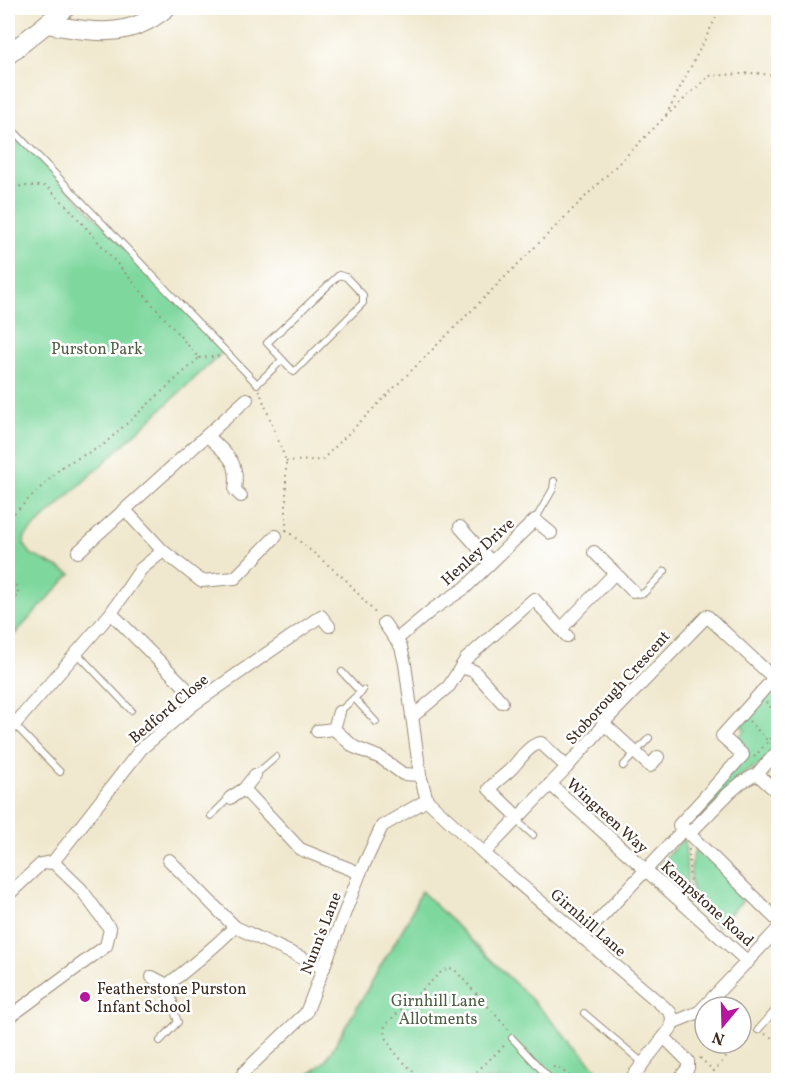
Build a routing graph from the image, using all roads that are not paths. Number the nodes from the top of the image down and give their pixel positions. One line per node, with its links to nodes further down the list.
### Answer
1 (66, 8): 3 (main road)
2 (166, 8): 3 (main road)
3 (47, 24): 4 (main road)
4 (8, 55)
5 (8, 125): 6 (lane)
6 (281, 361): 6 (lane)
7 (247, 399): 8 (street)
8 (207, 435): 10 (street); 11 (street)
9 (554, 481): 12 (lane)
10 (241, 496)
11 (125, 510): 16 (street); 17 (street)
12 (535, 520): 15 (street, Henley Drive); 19 (street, Henley Drive)
13 (460, 527): 19 (street)
14 (281, 533): 16 (street)
15 (551, 533)
16 (163, 551): 23 (street)
17 (78, 552)
18 (594, 552): 21 (street)
19 (491, 562): 26 (street, Henley Drive)
20 (665, 571): 22 (lane)
21 (615, 573): 22 (street); 28 (street)
22 (633, 591)
23 (111, 613): 27 (street); 33 (street)
24 (384, 623): 26 (street)
25 (329, 626): 33 (street, Bedford Close)
26 (396, 640): 36 (street)
27 (77, 652): 34 (lane); 39 (street)
28 (461, 667): 32 (street); 36 (street)
29 (342, 672): 31 (lane)
30 (776, 680): 38 (street, Stoborough Crescent); 60 (street)
31 (354, 698): 35 (lane); 37 (lane)
32 (502, 702)
33 (194, 704): 64 (street, Bedford Close)
34 (131, 710)
35 (339, 712): 40 (street)
36 (412, 717): 52 (street)
37 (376, 722)
38 (603, 723): 44 (street); 48 (street, Stoborough Crescent)
39 (11, 728): 49 (lane)
40 (334, 729): 41 (street); 52 (street)
41 (317, 731)
42 (649, 738): 44 (lane)
43 (777, 750): 50 (street)
44 (635, 753): 46 (street); 47 (lane)
45 (276, 756): 51 (lane)
46 (658, 757)
47 (623, 766)
48 (567, 767): 53 (street, Stoborough Crescent); 59 (street)
49 (60, 772)
50 (757, 774): 55 (street); 60 (street)
51 (255, 775): 54 (street)
52 (420, 775): 57 (street)
53 (550, 784): 59 (street, Stoborough Crescent); 65 (street, Wingreen Way)
54 (244, 789): 56 (street); 66 (street)
55 (778, 793)
56 (230, 798): 58 (lane)
57 (427, 800): 62 (street, Girnhill Lane); 66 (street, Nunn's Lane)
58 (211, 816)
59 (517, 819): 61 (lane); 62 (street, Stoborough Crescent)
60 (687, 831): 65 (street); 68 (street)
61 (533, 835)
62 (484, 853): 71 (street, Girnhill Lane)
63 (169, 860): 69 (street)
64 (53, 862): 67 (street, Bedford Close); 79 (street)
65 (645, 870): 71 (street); 72 (street, Kempstone Road)
66 (360, 873): 73 (street, Nunn's Lane)
67 (8, 894)
68 (778, 921)
69 (235, 927): 73 (street); 75 (street)
70 (778, 929): 72 (street)
71 (582, 938): 80 (street, Girnhill Lane)
72 (748, 962): 80 (street)
73 (324, 968): 86 (street, Nunn's Lane)
74 (152, 977): 75 (street)
75 (167, 985): 76 (street)
76 (171, 1002): 84 (lane)
77 (778, 1007): 81 (lane)
78 (584, 1013): 85 (lane)
79 (8, 1018)
80 (672, 1023): 82 (street)
81 (758, 1030)
82 (664, 1037): 85 (street); 89 (street)
83 (512, 1038): 87 (lane)
84 (160, 1041)
85 (643, 1064): 88 (street)
86 (240, 1080)
87 (550, 1080)
88 (630, 1080)
89 (678, 1080)

